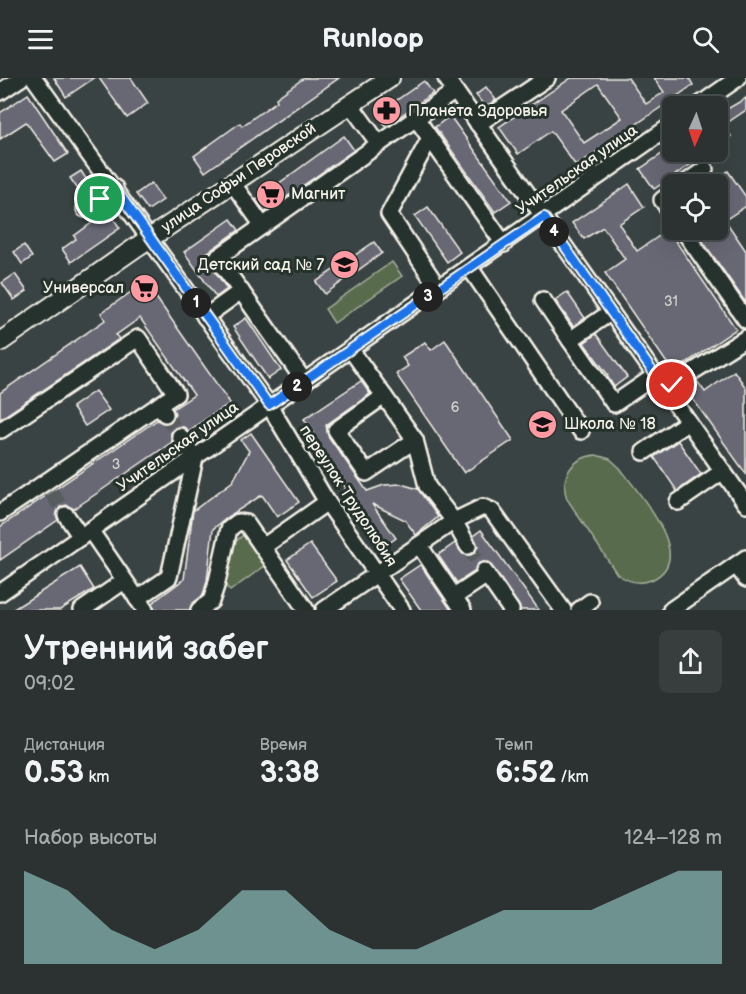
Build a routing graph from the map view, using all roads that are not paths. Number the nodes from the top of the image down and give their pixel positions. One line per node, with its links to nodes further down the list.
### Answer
1 (21, 78): 9 (street)
2 (34, 78): 20 (street, переулок Трудолюбия)
3 (372, 78): 24 (main road, улица Софьи Перовской)
4 (390, 78): 11 (main road, улица Софьи Перовской)
5 (446, 78): 8 (street)
6 (546, 78): 13 (street)
7 (738, 78): 10 (street)
8 (455, 91): 12 (street); 13 (street)
9 (0, 92)
10 (712, 96)
11 (350, 104): 16 (street); 19 (main road, улица Софьи Перовской)
12 (416, 118): 15 (street); 16 (street)
13 (478, 124): 22 (street)
14 (662, 132): 22 (street, Учительская улица)
15 (429, 138): 26 (street); 28 (street)
16 (379, 144): 23 (street)
17 (705, 169): 18 (street)
18 (698, 174)
19 (233, 184): 23 (street); 24 (main road, улица Софьи Перовской)
20 (115, 188): 21 (street); 24 (street, переулок Трудолюбия)
21 (85, 209)
22 (544, 217): 26 (street, Учительская улица); 31 (street)
23 (262, 226): 29 (street)
24 (148, 233): 32 (street, переулок Трудолюбия); 34 (main road, улица Софьи Перовской); 37 (main road, улица Софьи Перовской)
25 (690, 240): 33 (street)
26 (504, 244): 27 (street, Учительская улица)
27 (470, 268): 28 (street, Учительская улица); 46 (street)
28 (439, 289): 38 (street, Учительская улица)
29 (241, 291): 32 (street); 40 (street)
30 (543, 300): 36 (street)
31 (611, 312): 36 (street); 39 (street)
32 (205, 317): 43 (street, переулок Трудолюбия)
33 (746, 320)
34 (0, 329)
35 (746, 338): 41 (street)
36 (570, 340): 39 (street)
37 (0, 342)
38 (351, 350): 40 (street, Учительская улица); 42 (street)
39 (656, 375): 41 (street)
40 (305, 382): 43 (street, Учительская улица)
41 (665, 389): 44 (street)
42 (384, 396): 48 (street); 48 (street)
43 (269, 405): 50 (street, Учительская улица); 52 (street, переулок Трудолюбия)
44 (688, 422): 49 (street); 51 (street)
45 (0, 429): 55 (street)
46 (581, 430)
47 (180, 436): 50 (street)
48 (415, 440): 57 (street)
49 (644, 452)
50 (195, 458): 58 (street, Учительская улица); 68 (street)
51 (723, 471): 53 (street); 54 (street)
52 (327, 502): 61 (street); 63 (street, переулок Трудолюбия)
53 (678, 502)
54 (746, 504)
55 (0, 513)
56 (66, 514): 58 (street)
57 (454, 521): 59 (street); 60 (street); 76 (street)
58 (86, 534): 65 (street); 66 (street, Учительская улица)
59 (418, 545): 63 (street); 67 (street)
60 (468, 546)
61 (263, 547): 70 (street); 71 (street)
62 (741, 562): 64 (street); 77 (street)
63 (377, 574): 72 (street); 73 (street, переулок Трудолюбия)
64 (746, 579)
65 (124, 581): 68 (street); 69 (street)
66 (0, 592)
67 (454, 597): 74 (street); 75 (street)
68 (141, 605)
69 (82, 610)
70 (199, 610)
71 (306, 610)
72 (324, 610)
73 (402, 610)
74 (463, 610)
75 (511, 610)
76 (563, 610)
77 (671, 610)

